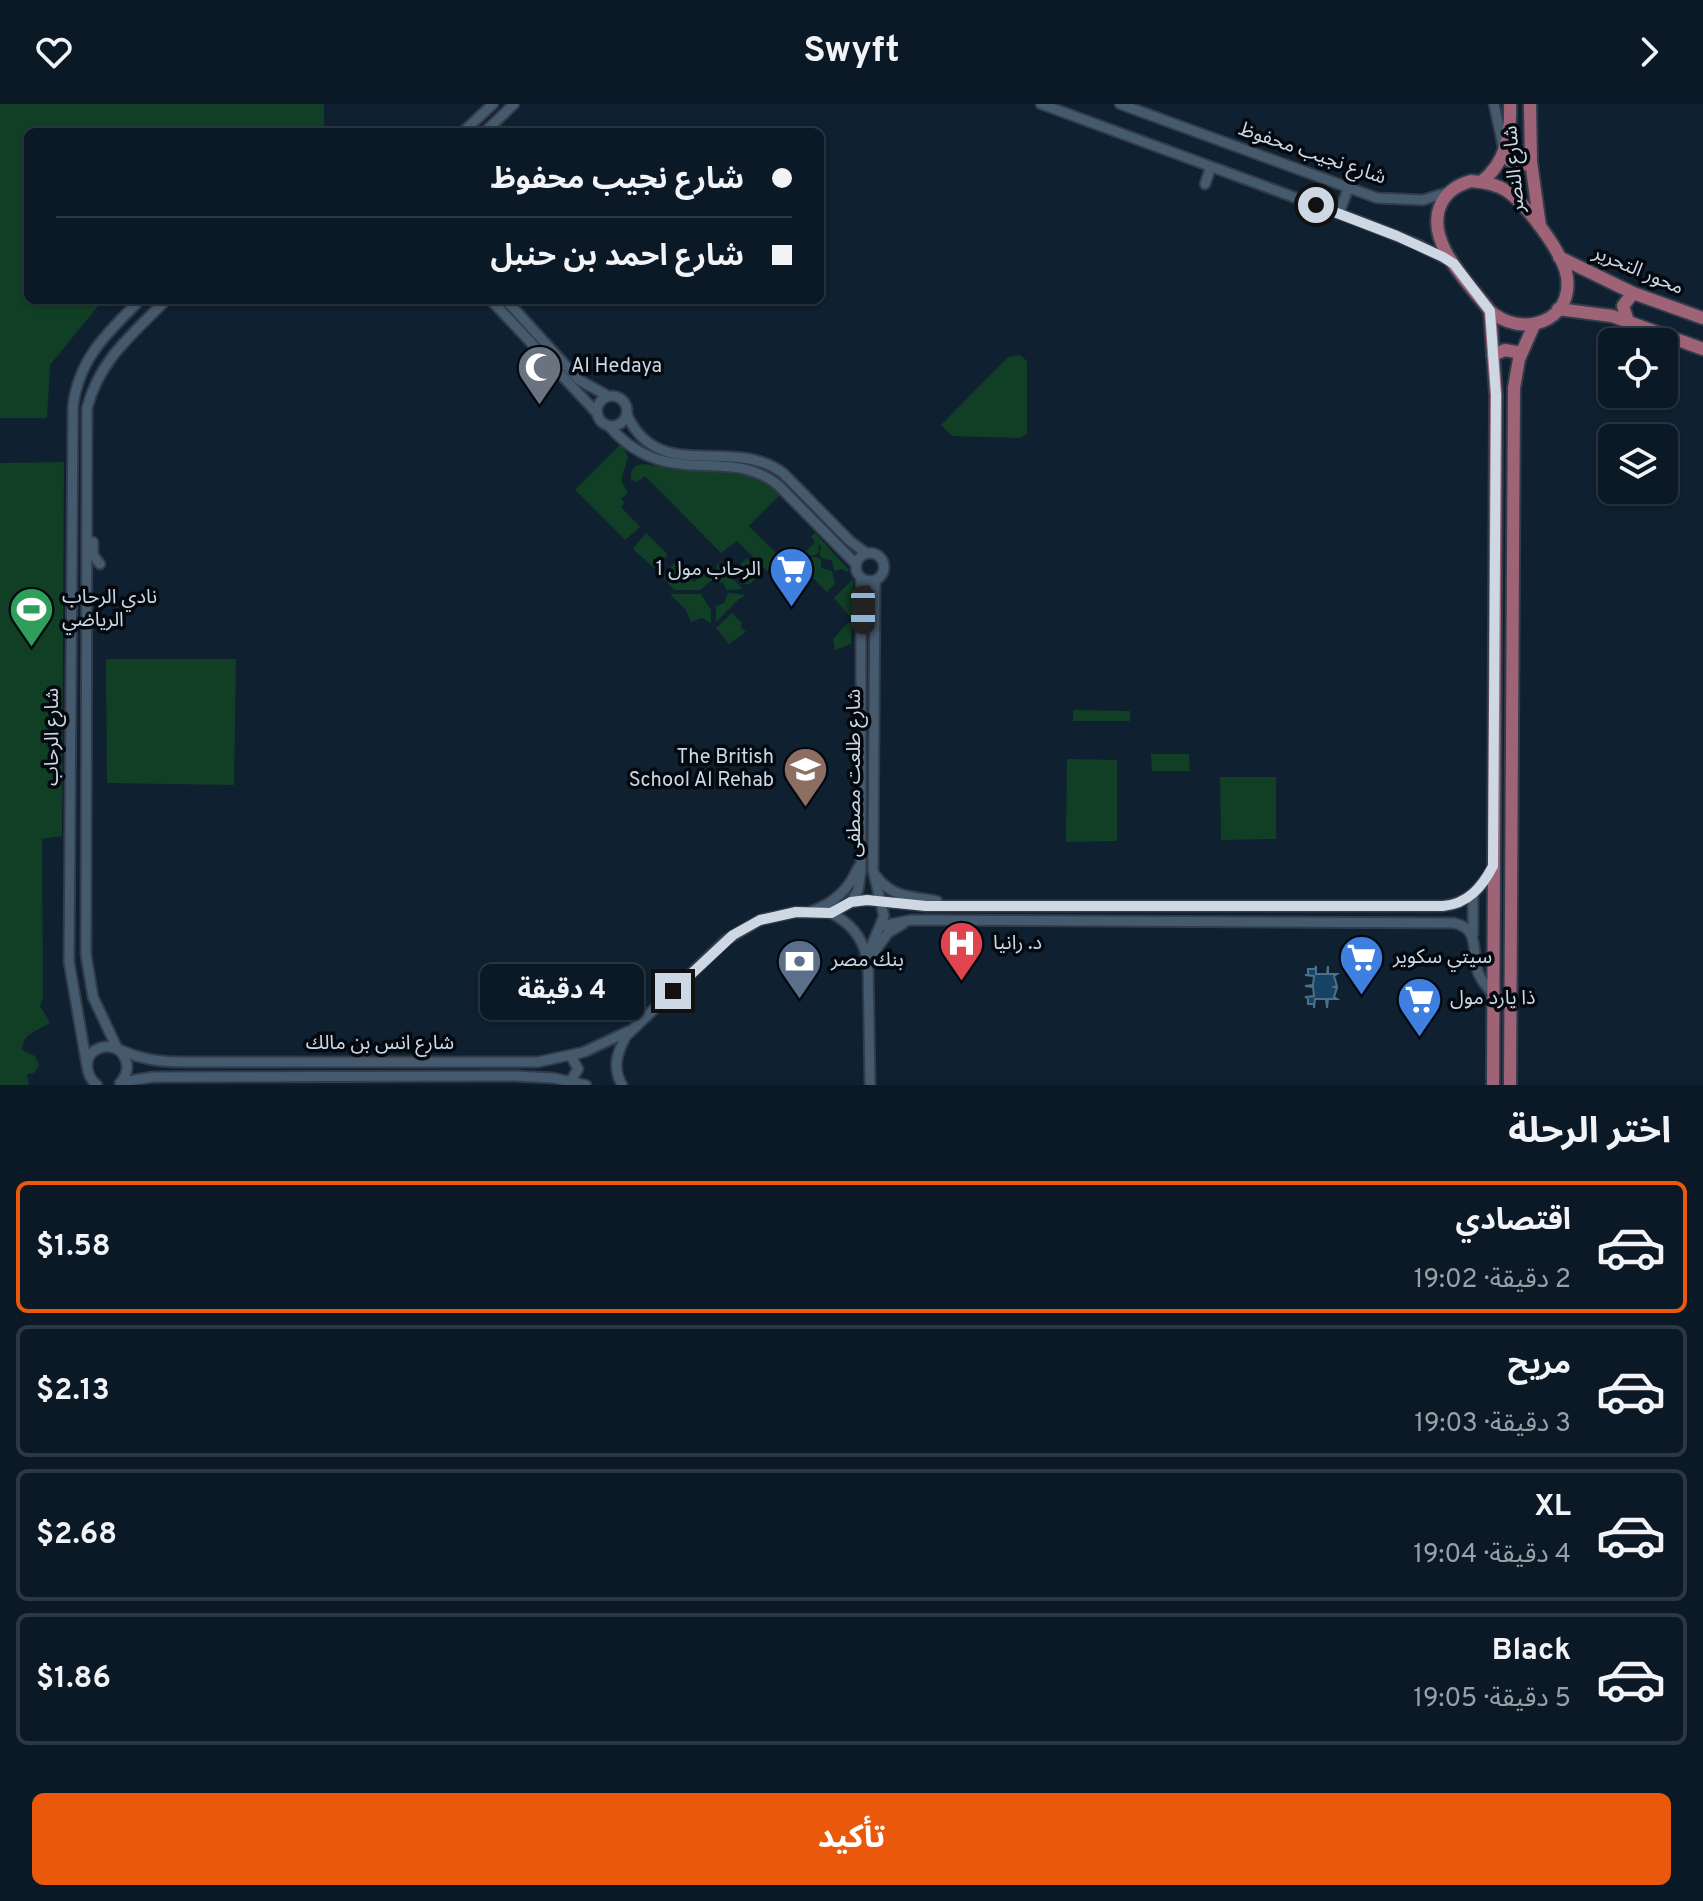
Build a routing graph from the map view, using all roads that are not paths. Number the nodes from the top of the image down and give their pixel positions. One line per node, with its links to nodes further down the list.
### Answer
1 (493, 104): 8 (street)
2 (514, 104): 9 (street)
3 (1041, 104): 12 (street)
4 (1120, 104): 15 (street, شارع نجيب محفوظ)
5 (1494, 104): 10 (street)
6 (1510, 104): 10 (main road, شارع النصر)
7 (1530, 104): 11 (main road, شارع النصر)
8 (467, 128)
9 (489, 128)
10 (1504, 152): 11 (main road); 13 (main road, شارع النصر)
11 (1531, 162): 18 (main road, شارع النصر)
12 (1211, 167): 14 (street); 17 (street)
13 (1481, 182): 16 (main road); 18 (main road)
14 (1205, 184)
15 (1348, 189): 16 (street, شارع نجيب محفوظ); 17 (street)
16 (1449, 192): 20 (main road)
17 (1339, 213): 20 (street)
18 (1541, 230): 19 (main road)
19 (1559, 257): 21 (main road, محور التحرير); 26 (main road)
20 (1454, 264): 27 (main road)
21 (1633, 293): 29 (main road, محور التحرير); 30 (main road)
22 (136, 304): 37 (street)
23 (162, 304): 38 (street)
24 (495, 304): 39 (street)
25 (510, 304): 36 (street)
26 (1558, 309): 28 (main road); 31 (main road)
27 (1490, 311): 31 (main road); 35 (main road)
28 (1601, 314): 30 (main road); 32 (main road)
29 (1703, 318)
30 (1628, 321): 33 (main road)
31 (1534, 325): 34 (main road)
32 (1596, 327)
33 (1703, 349)
34 (1521, 353): 35 (main road); 86 (main road)
35 (1493, 355): 49 (main road)
36 (608, 396): 39 (street); 40 (street)
37 (73, 407): 38 (street); 73 (street, شارع الرحاب)
38 (87, 408): 42 (street, شارع الرحاب)
39 (597, 413): 41 (street)
40 (627, 415): 41 (street); 43 (street)
41 (609, 426): 45 (street)
42 (87, 534): 44 (street); 72 (street, شارع الرحاب)
43 (866, 553): 45 (street); 47 (street)
44 (100, 564)
45 (856, 564): 46 (street)
46 (861, 579): 47 (street); 48 (street, شارع طلعت مصطفى)
47 (875, 580): 50 (street, شارع طلعت مصطفى)
48 (861, 861): 53 (street, شارع طلعت مصطفى); 60 (street)
49 (1493, 866): 51 (street); 71 (main road)
50 (873, 870): 52 (street, شارع طلعت مصطفى); 56 (street)
51 (1473, 894): 54 (street); 69 (street)
52 (880, 900): 53 (street); 55 (street); 68 (street, شارع طلعت مصطفى)
53 (851, 902): 61 (street)
54 (1454, 905): 59 (street); 67 (street)
55 (926, 906): 56 (street); 63 (street)
56 (951, 906): 57 (street)
57 (1163, 906): 58 (street); 64 (street)
58 (1183, 906): 59 (street); 65 (street)
59 (1429, 906): 66 (street)
60 (808, 912): 61 (street); 74 (street)
61 (831, 913): 70 (street, شارع طلعت مصطفى)
62 (911, 920): 63 (street); 68 (street); 70 (street)
63 (927, 921): 64 (street)
64 (1163, 922): 65 (street)
65 (1182, 922): 66 (street)
66 (1428, 923): 67 (street)
67 (1454, 923): 69 (street)
68 (881, 926): 70 (street, شارع طلعت مصطفى)
69 (1472, 936): 71 (street)
70 (868, 962): 84 (street, شارع طلعت مصطفى)
71 (1493, 994): 85 (main road)
72 (97, 1006): 73 (street); 75 (street, شارع الرحاب)
73 (79, 1014): 79 (street, شارع الرحاب)
74 (634, 1028): 76 (street, شارع انس بن مالك); 83 (street)
75 (119, 1050): 77 (street, شارع انس بن مالك); 79 (street); 81 (street)
76 (571, 1056): 77 (street, شارع انس بن مالك); 80 (street)
77 (153, 1060): 78 (street)
78 (153, 1077): 80 (street, شارع انس بن مالك); 81 (street, شارع انس بن مالك)
79 (91, 1078)
80 (570, 1082): 82 (street, شارع انس بن مالك)
81 (120, 1084)
82 (586, 1085)
83 (622, 1085)
84 (870, 1085)
85 (1493, 1085)
86 (1510, 1085)

